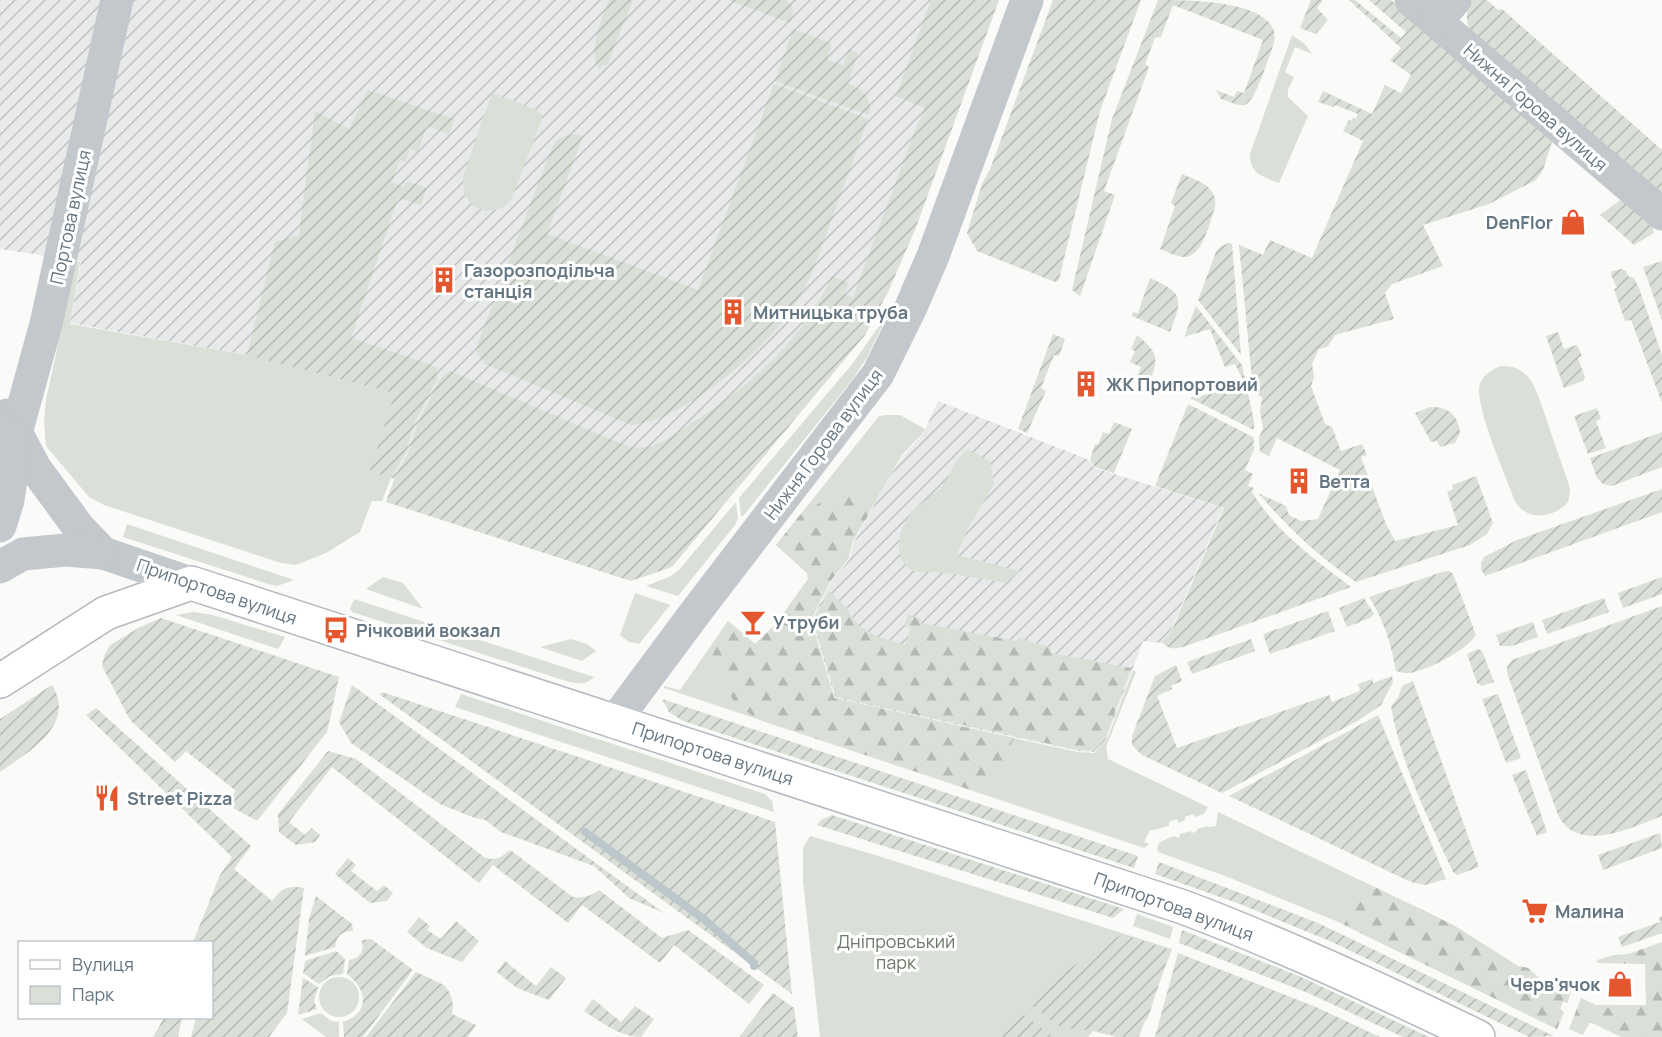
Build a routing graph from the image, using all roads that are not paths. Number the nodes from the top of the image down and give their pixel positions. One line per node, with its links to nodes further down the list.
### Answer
1 (117, 0): 6 (street, Портова вулиця)
2 (1027, 0): 12 (street, Нижня Горова вулиця)
3 (1411, 0): 4 (street, Нижня Горова вулиця)
4 (1446, 11): 5 (street, Нижня Горова вулиця)
5 (1662, 214)
6 (7, 414): 7 (street); 8 (street, Припортова вулиця)
7 (0, 525)
8 (103, 553): 9 (street); 10 (street, Припортова вулиця)
9 (0, 567)
10 (191, 583): 11 (main road); 12 (main road, Припортова вулиця)
11 (0, 681)
12 (614, 722): 13 (main road, Припортова вулиця)
13 (1478, 1037)

